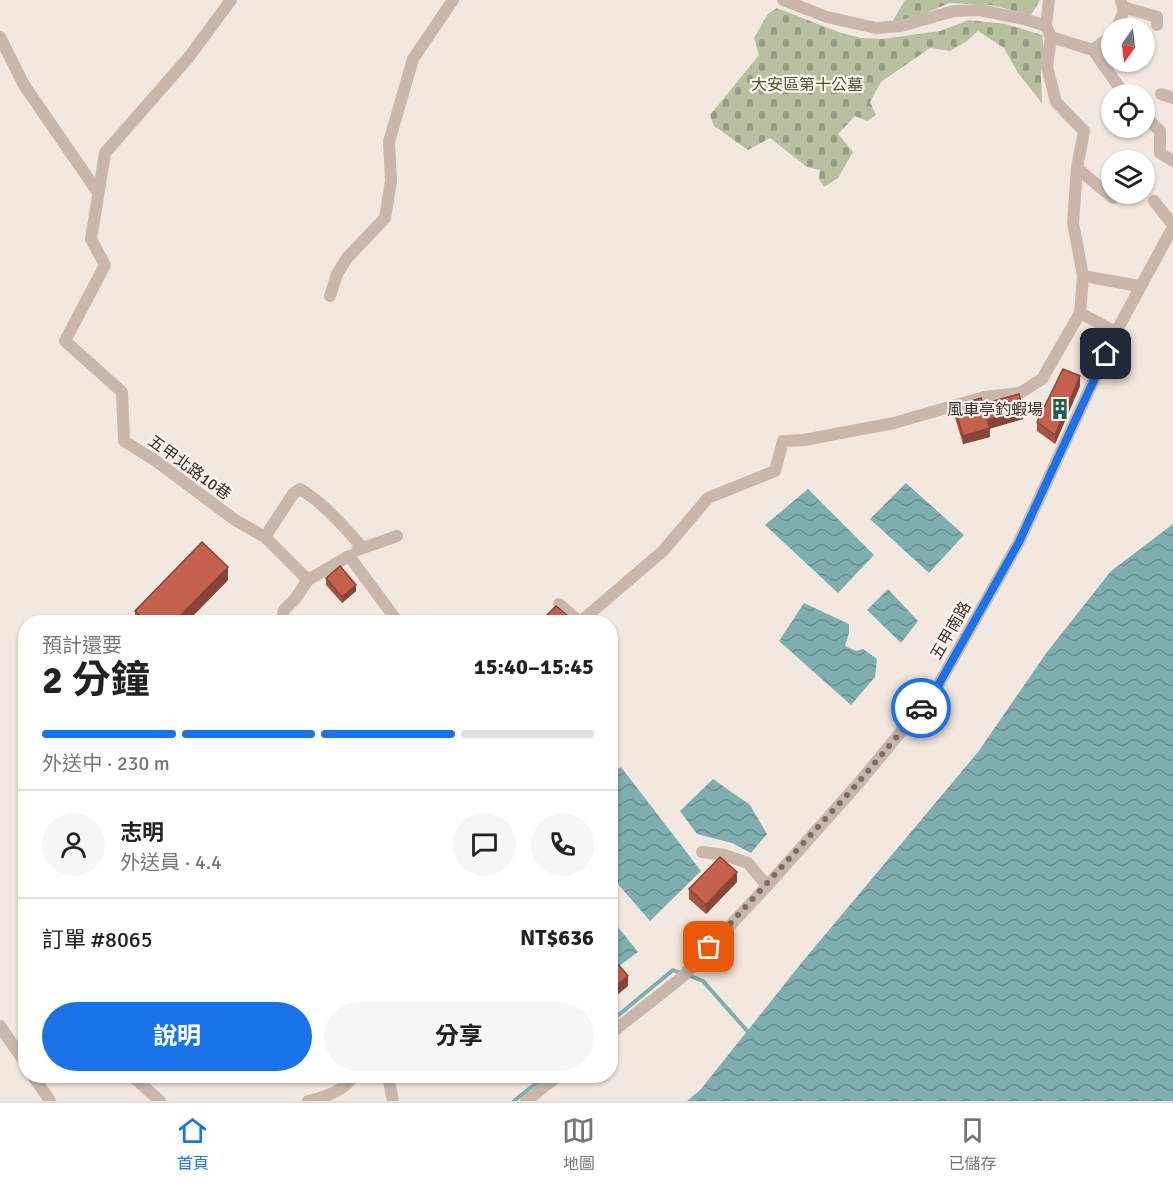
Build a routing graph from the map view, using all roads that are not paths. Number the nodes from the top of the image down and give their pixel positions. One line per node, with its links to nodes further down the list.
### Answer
1 (231, 0): 16 (street, 五甲北路10巷)
2 (453, 0): 21 (street)
3 (783, 0): 7 (street)
4 (1049, 0): 7 (street)
5 (1122, 4): 6 (street)
6 (1157, 25)
7 (1048, 31): 10 (street); 14 (street)
8 (0, 38): 16 (street)
9 (1101, 44): 10 (street)
10 (1094, 50): 11 (street)
11 (1117, 84)
12 (1155, 126): 13 (street)
13 (1173, 161)
14 (1077, 168): 15 (street); 19 (street)
15 (1101, 188)
16 (97, 191): 25 (street, 五甲北路10巷)
17 (1155, 203): 18 (street)
18 (1172, 233): 20 (street, 五甲南路)
19 (1083, 276): 20 (street); 22 (street)
20 (1139, 286): 23 (street, 五甲南路)
21 (330, 296)
22 (1080, 313): 23 (street); 33 (street)
23 (1116, 332): 35 (street, 五甲南路)
24 (397, 536): 26 (street)
25 (265, 537): 26 (street); 28 (street, 五甲北路10巷)
26 (362, 547): 27 (street)
27 (349, 556): 28 (street); 31 (street)
28 (308, 580): 30 (street)
29 (560, 604): 32 (street)
30 (283, 615)
31 (393, 615)
32 (572, 615)
33 (588, 615)
34 (702, 852): 35 (street)
35 (766, 886): 37 (street, 五甲南路)
36 (0, 1026): 38 (street)
37 (618, 1028)
38 (18, 1052)
39 (38, 1083): 44 (street)
40 (140, 1083): 45 (street)
41 (347, 1083): 46 (street)
42 (389, 1083): 47 (street)
43 (549, 1083): 48 (street)
44 (50, 1101)
45 (160, 1101)
46 (308, 1101)
47 (393, 1101)
48 (526, 1101)

